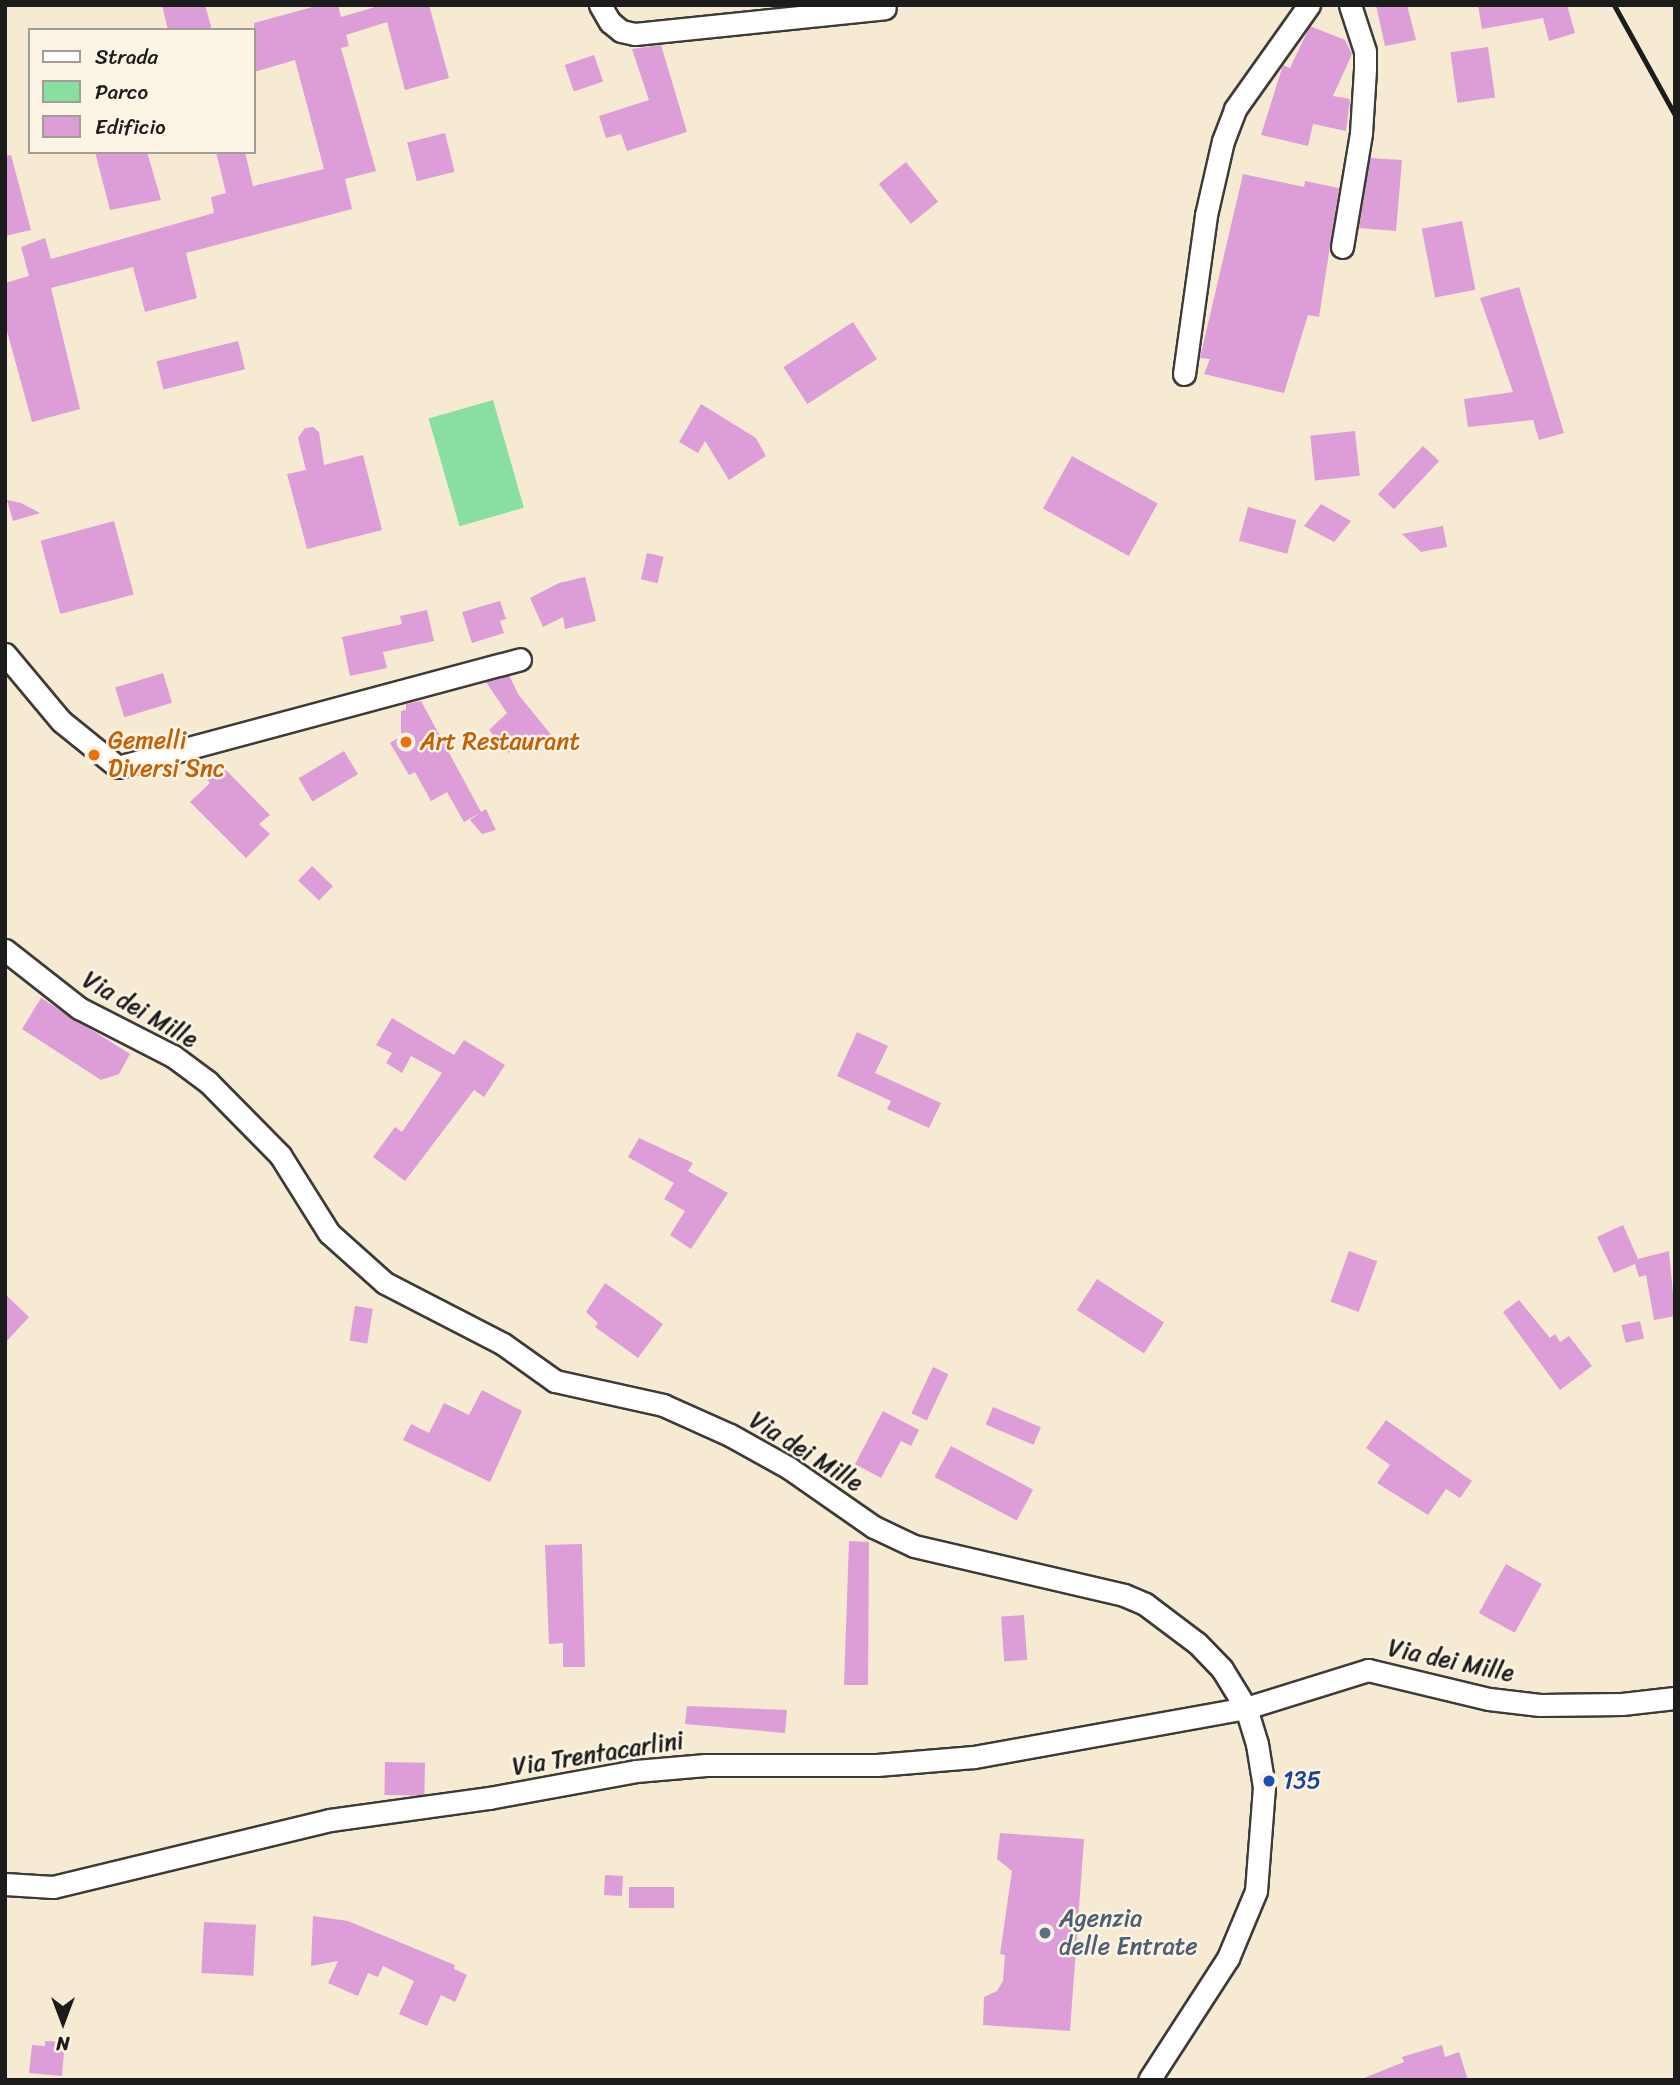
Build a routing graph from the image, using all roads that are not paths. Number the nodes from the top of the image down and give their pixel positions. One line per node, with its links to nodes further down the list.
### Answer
1 (600, 5): 4 (street)
2 (1309, 5): 6 (street)
3 (1350, 5): 5 (street)
4 (889, 6)
5 (1342, 247)
6 (1184, 374)
7 (5, 654): 8 (street)
8 (520, 659)
9 (5, 950): 11 (street, Via dei Mille)
10 (1675, 1698): 11 (street, Via dei Mille)
11 (1247, 1708): 12 (street, Via Trentacarlini); 13 (street)
12 (5, 1884)
13 (1149, 2080)

